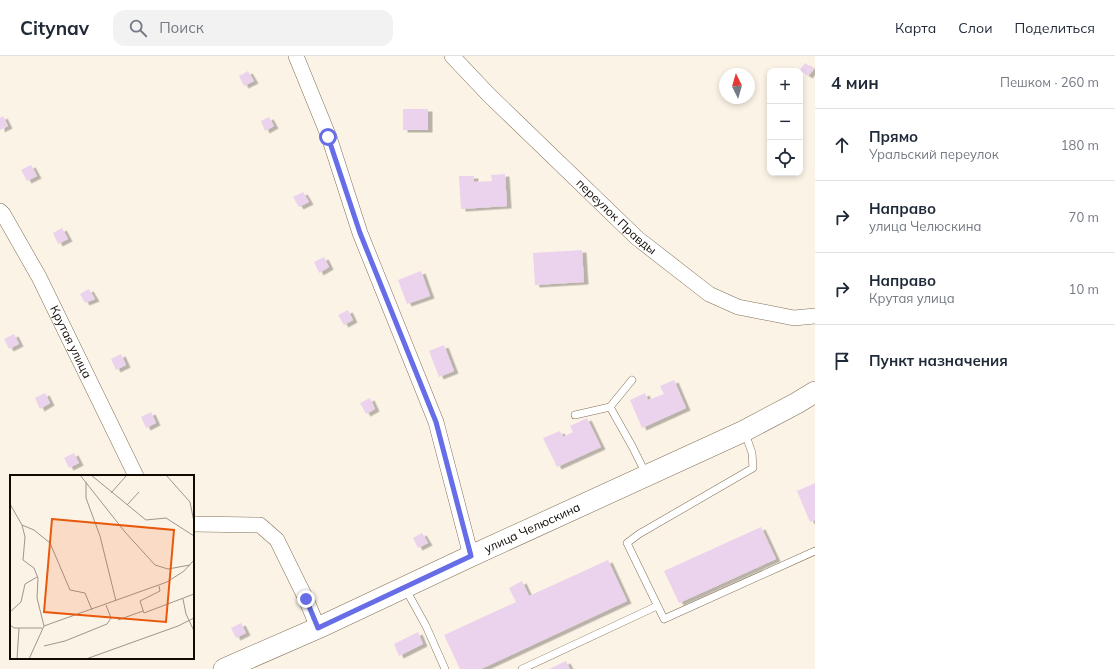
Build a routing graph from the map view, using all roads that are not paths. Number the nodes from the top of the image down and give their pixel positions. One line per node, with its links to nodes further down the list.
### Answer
1 (296, 56): 14 (street)
2 (452, 56): 4 (street, переулок Правды)
3 (0, 211): 10 (street, Крутая улица)
4 (815, 316)
5 (632, 380): 7 (lane)
6 (815, 392): 9 (main road, улица Челюскина)
7 (610, 407): 8 (lane); 11 (lane)
8 (575, 415)
9 (744, 431): 11 (main road, улица Челюскина); 16 (lane)
10 (136, 475)
11 (646, 475): 14 (main road, улица Челюскина)
12 (194, 524): 17 (street)
13 (815, 551): 16 (lane)
14 (471, 556): 15 (main road, улица Челюскина)
15 (405, 587): 17 (main road, улица Челюскина); 19 (lane)
16 (657, 606): 20 (lane)
17 (318, 628): 18 (main road, улица Челюскина)
18 (224, 669)
19 (445, 669)
20 (522, 669)

